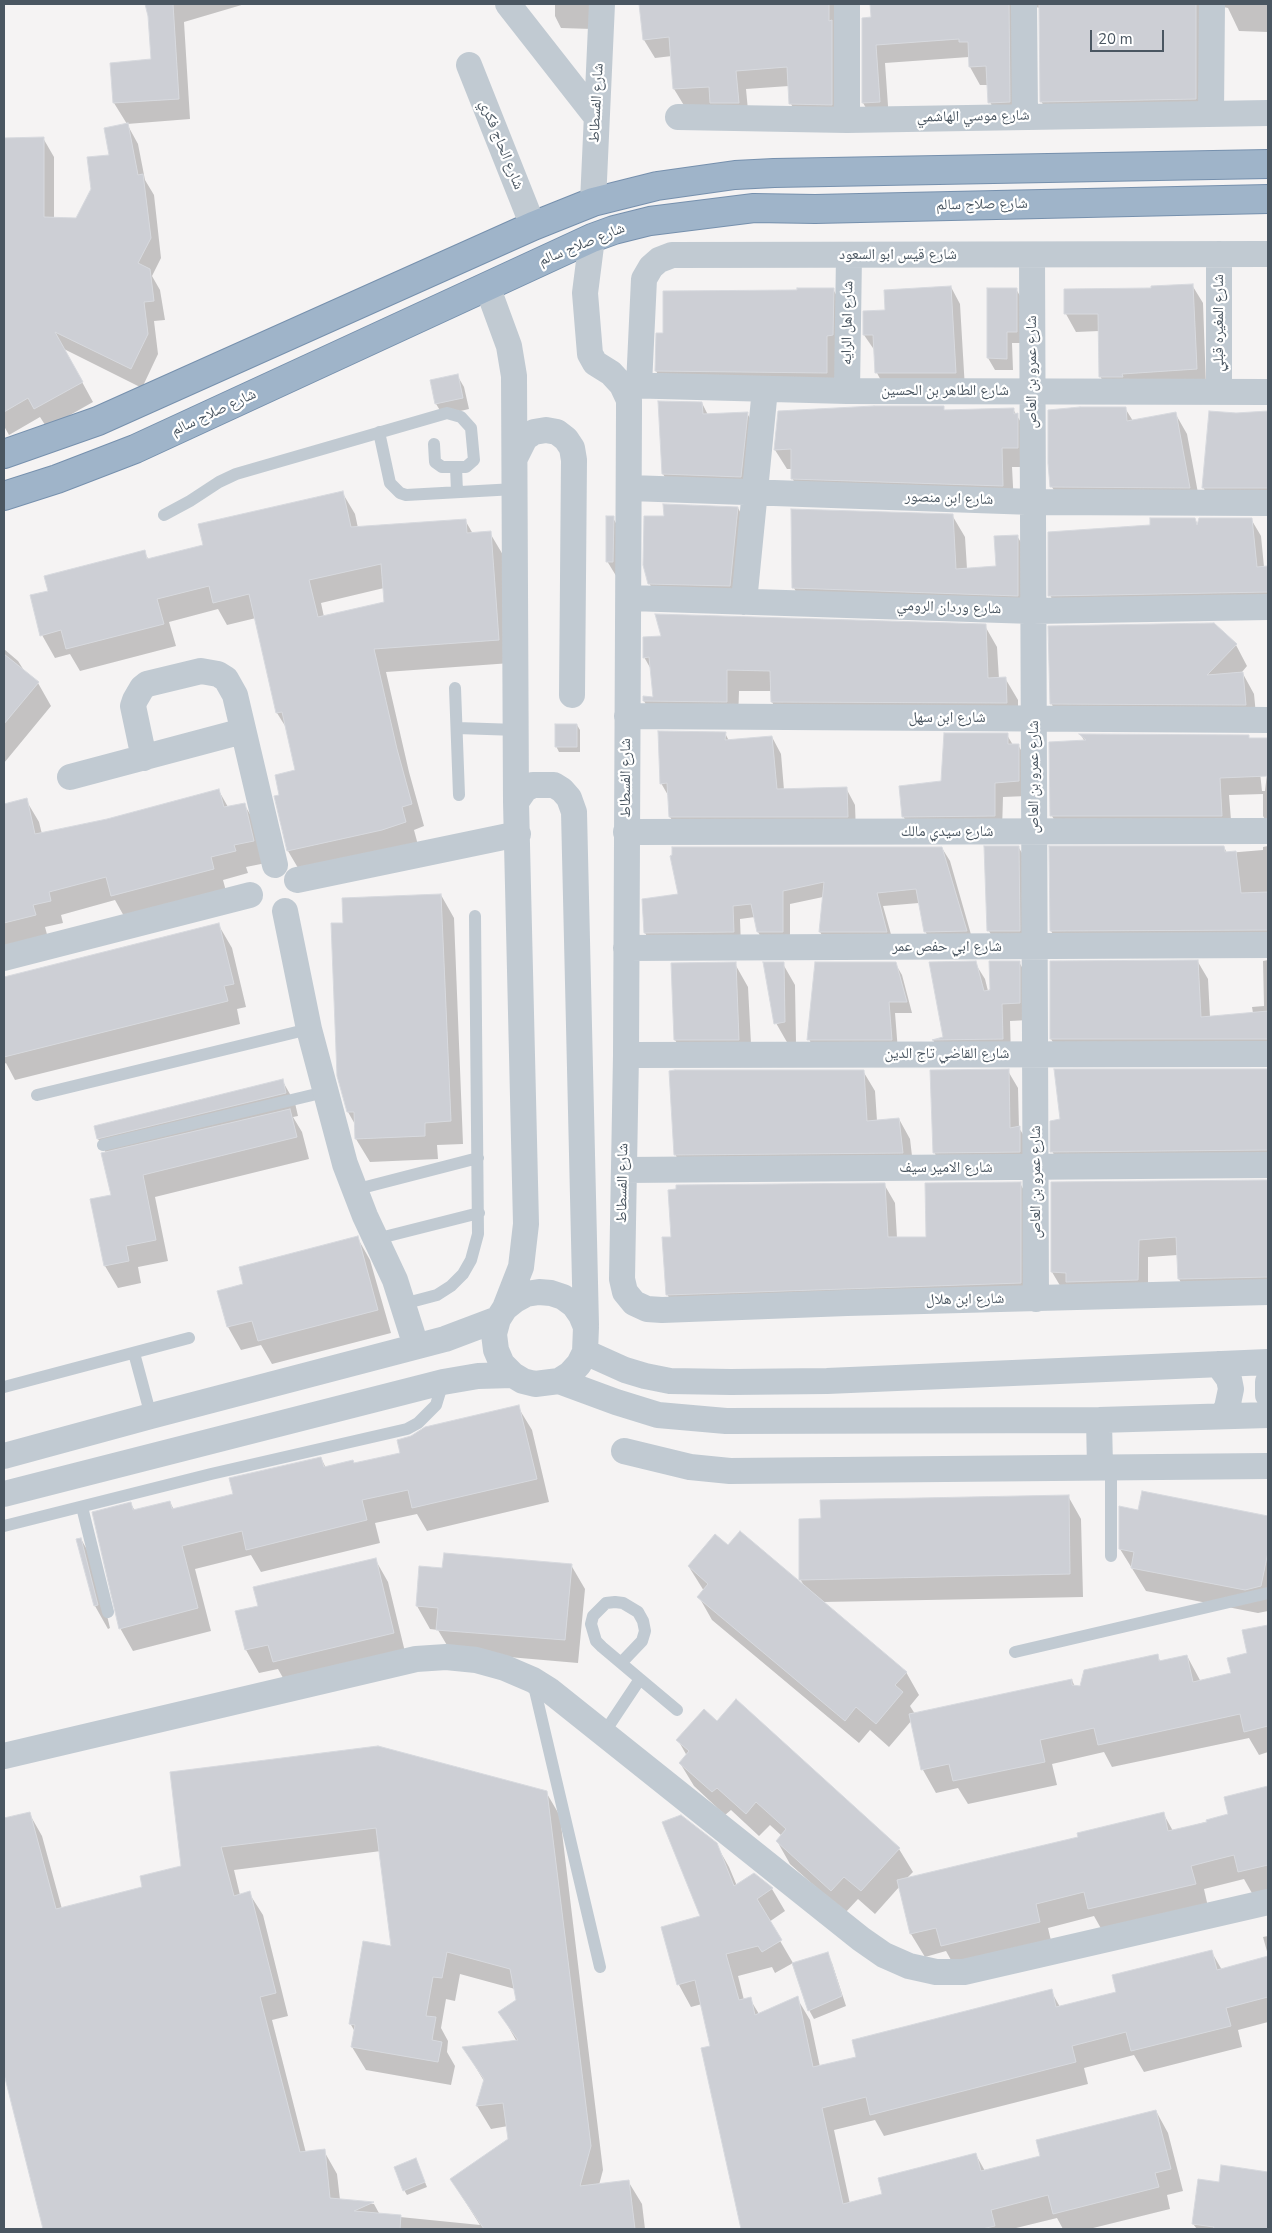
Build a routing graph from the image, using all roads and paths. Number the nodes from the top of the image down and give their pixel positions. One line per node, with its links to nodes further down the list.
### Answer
1 (508, 4): 9 (street)
2 (602, 4): 9 (street, شارع الفسطاط)
3 (848, 4): 12 (street)
4 (1024, 4): 10 (street)
5 (1212, 4): 8 (street)
6 (469, 65): 16 (street, شارع الحاج فكري)
7 (1268, 112): 8 (street, شارع موسي الهاشمي)
8 (1212, 113): 10 (street, شارع موسي الهاشمي)
9 (595, 115): 15 (street, شارع الفسطاط)
10 (1025, 116): 12 (street, شارع موسي الهاشمي)
11 (678, 117): 12 (street, شارع موسي الهاشمي)
12 (847, 120)
13 (1268, 164): 15 (highway)
14 (1268, 199): 17 (highway, شارع صلاح سالم)
15 (593, 202): 16 (highway)
16 (533, 226): 31 (highway)
17 (592, 238): 22 (highway, شارع صلاح سالم); 23 (street)
18 (1219, 254): 19 (street, شارع قيس ابو السعود); 21 (street, شارع قيس ابو السعود); 27 (street, شارع المغيره قبلي)
19 (1268, 254)
20 (849, 255): 21 (street, شارع قيس ابو السعود); 23 (street, شارع قيس ابو السعود); 25 (street, شارع اهل الرايه)
21 (1032, 255): 26 (street, شارع عمرو بن العاص)
22 (487, 286): 32 (street); 38 (highway, شارع صلاح سالم)
23 (631, 385): 24 (street, شارع الطاهر بن الحسين); 34 (street, شارع الفسطاط)
24 (765, 389): 25 (street, شارع الطاهر بن الحسين); 37 (street)
25 (847, 391): 26 (street, شارع الطاهر بن الحسين)
26 (1032, 392): 27 (street, شارع الطاهر بن الحسين); 39 (street, شارع عمرو بن العاص)
27 (1219, 392): 28 (street, شارع الطاهر بن الحسين)
28 (1268, 392)
29 (379, 432): 33 (lane); 36 (lane); 41 (lane)
30 (434, 444): 33 (lane)
31 (4, 454)
32 (515, 458): 35 (street); 47 (street)
33 (456, 467): 36 (lane)
34 (630, 488): 37 (street, شارع ابن منصور); 42 (street, شارع الفسطاط)
35 (515, 489): 36 (lane); 52 (street)
36 (458, 492)
37 (753, 492): 39 (street, شارع ابن منصور); 43 (street)
38 (4, 496)
39 (1033, 502): 40 (street, شارع ابن منصور); 45 (street, شارع عمرو بن العاص)
40 (1268, 503)
41 (164, 515)
42 (630, 598): 43 (street, شارع وردان الرومي); 48 (street, شارع الفسطاط)
43 (744, 602): 45 (street, شارع وردان الرومي)
44 (1268, 607): 45 (street, شارع وردان الرومي)
45 (1033, 611): 49 (street, شارع عمرو بن العاص)
46 (455, 688): 51 (lane)
47 (572, 695)
48 (627, 716): 49 (street, شارع ابن سهل); 59 (street, شارع الفسطاط)
49 (1034, 718): 50 (street, شارع ابن سهل); 60 (street, شارع عمرو بن العاص)
50 (1268, 720)
51 (456, 728): 52 (lane); 56 (lane)
52 (517, 730): 57 (street)
53 (243, 731): 54 (street); 54 (street); 62 (street)
54 (144, 758): 55 (street)
55 (70, 777)
56 (459, 795)
57 (516, 802): 61 (street); 91 (street)
58 (1268, 831): 60 (street, شارع سيدي مالك)
59 (626, 832): 60 (street, شارع سيدي مالك); 69 (street, شارع الفسطاط)
60 (1034, 832): 68 (street, شارع عمرو بن العاص)
61 (518, 834): 63 (street); 89 (street)
62 (275, 865): 63 (street); 64 (street)
63 (297, 880): 65 (street)
64 (250, 895): 65 (street); 70 (street)
65 (285, 912): 71 (street)
66 (475, 916): 78 (lane)
67 (1268, 945): 68 (street, شارع ابي حفص عمر)
68 (1035, 946): 69 (street, شارع ابي حفص عمر); 72 (street, شارع عمرو بن العاص)
69 (626, 948): 74 (street, شارع الفسطاط)
70 (4, 958)
71 (309, 1030): 75 (street); 76 (lane)
72 (1035, 1054): 73 (street, شارع القاضي تاج الدين); 74 (street, شارع القاضي تاج الدين); 80 (street, شارع عمرو بن العاص)
73 (1268, 1054)
74 (626, 1055): 81 (street, شارع الفسطاط)
75 (325, 1092): 77 (lane); 82 (street)
76 (37, 1095)
77 (103, 1145)
78 (478, 1158): 82 (lane); 83 (lane)
79 (1268, 1164): 80 (street, شارع الامير سيف)
80 (1036, 1167): 81 (street, شارع الامير سيف); 86 (street, شارع عمرو بن العاص)
81 (624, 1170): 88 (street, شارع الفسطاط)
82 (354, 1190): 84 (street)
83 (480, 1214): 84 (lane); 87 (lane)
84 (376, 1239): 87 (street)
85 (1268, 1292): 86 (street, شارع ابن هلال)
86 (1036, 1298): 88 (street, شارع ابن هلال)
87 (403, 1304): 92 (street)
88 (662, 1310)
89 (502, 1313): 91 (street); 92 (street); 96 (street)
90 (189, 1338): 93 (lane)
91 (585, 1339): 95 (street); 97 (street)
92 (416, 1346): 103 (street)
93 (134, 1353): 100 (lane); 103 (lane)
94 (1268, 1362): 95 (street)
95 (1218, 1364): 104 (street)
96 (512, 1375): 97 (street); 98 (street)
97 (559, 1381): 105 (street)
98 (442, 1382): 111 (street); 112 (lane)
99 (1268, 1382): 101 (street)
100 (4, 1387)
101 (1268, 1395)
102 (1268, 1415): 104 (street)
103 (151, 1416): 107 (street)
104 (1221, 1416): 105 (street)
105 (1099, 1420): 110 (street)
106 (624, 1451): 110 (street)
107 (4, 1456)
108 (4, 1465): 111 (street)
109 (1268, 1466): 110 (street)
110 (1105, 1467): 114 (lane)
111 (7, 1493)
112 (82, 1507): 113 (lane); 116 (lane)
113 (4, 1526)
114 (1111, 1556)
115 (1268, 1593): 117 (lane)
116 (108, 1612)
117 (1016, 1652)
118 (621, 1663): 118 (lane); 119 (lane)
119 (640, 1679): 121 (lane); 122 (lane)
120 (532, 1680): 122 (street); 123 (street); 125 (lane)
121 (677, 1710)
122 (604, 1734): 124 (street)
123 (4, 1756)
124 (1268, 1902)
125 (600, 1967)

